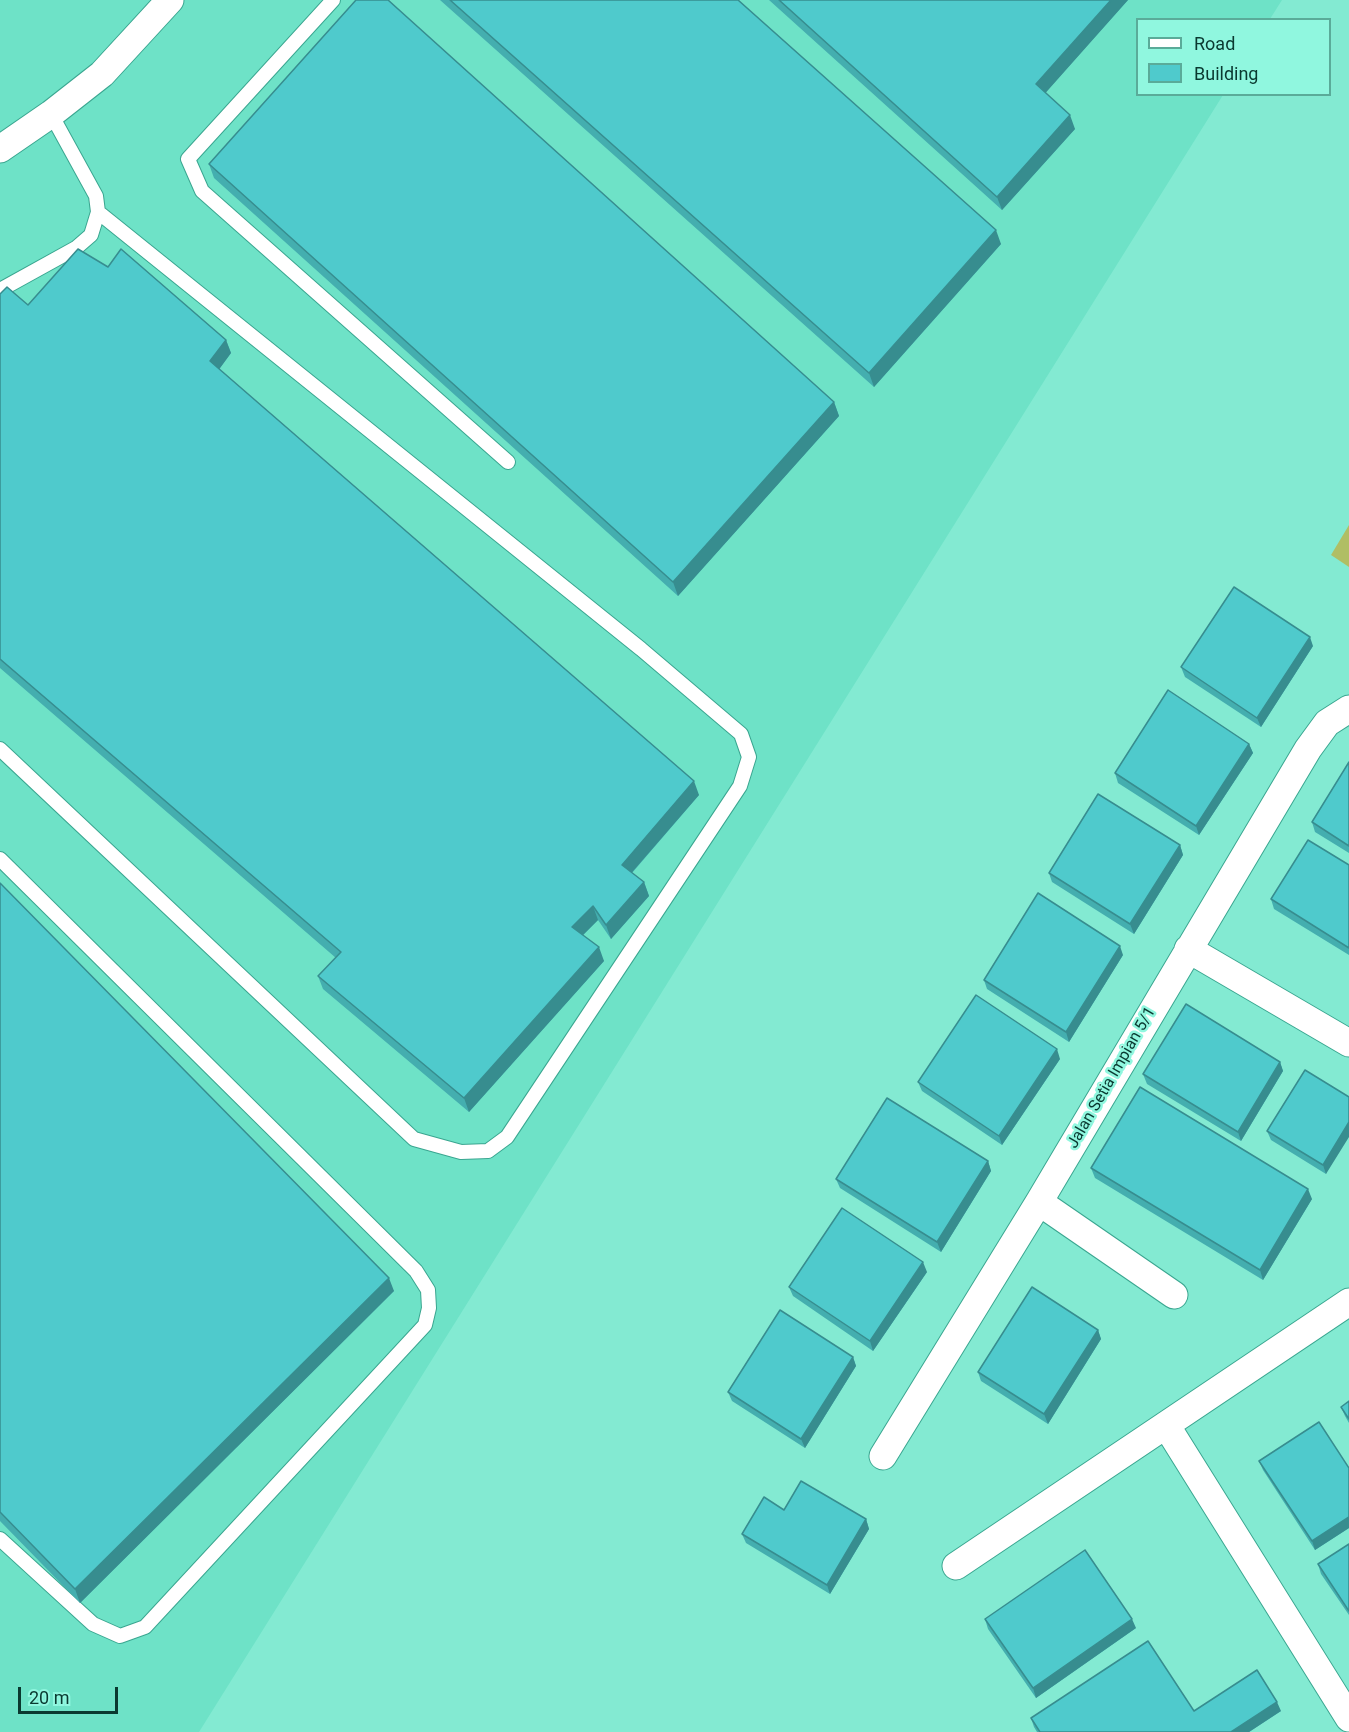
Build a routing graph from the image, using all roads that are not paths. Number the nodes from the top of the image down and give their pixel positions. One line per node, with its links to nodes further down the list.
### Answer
1 (170, 0): 3 (street)
2 (333, 0): 7 (lane)
3 (51, 114): 4 (street); 5 (lane)
4 (0, 148)
5 (98, 212): 6 (lane); 9 (lane)
6 (0, 290)
7 (508, 462)
8 (1349, 709): 11 (street, Jalan Setia Impian 5/1)
9 (0, 749)
10 (0, 858): 18 (lane)
11 (1188, 949): 12 (street); 13 (street, Jalan Setia Impian 5/1)
12 (1349, 1043)
13 (1039, 1202): 14 (street); 17 (street, Jalan Setia Impian 5/1)
14 (1174, 1295)
15 (1349, 1302): 16 (street)
16 (1166, 1425): 19 (street); 20 (street)
17 (883, 1456)
18 (0, 1539)
19 (956, 1566)
20 (1349, 1718)

